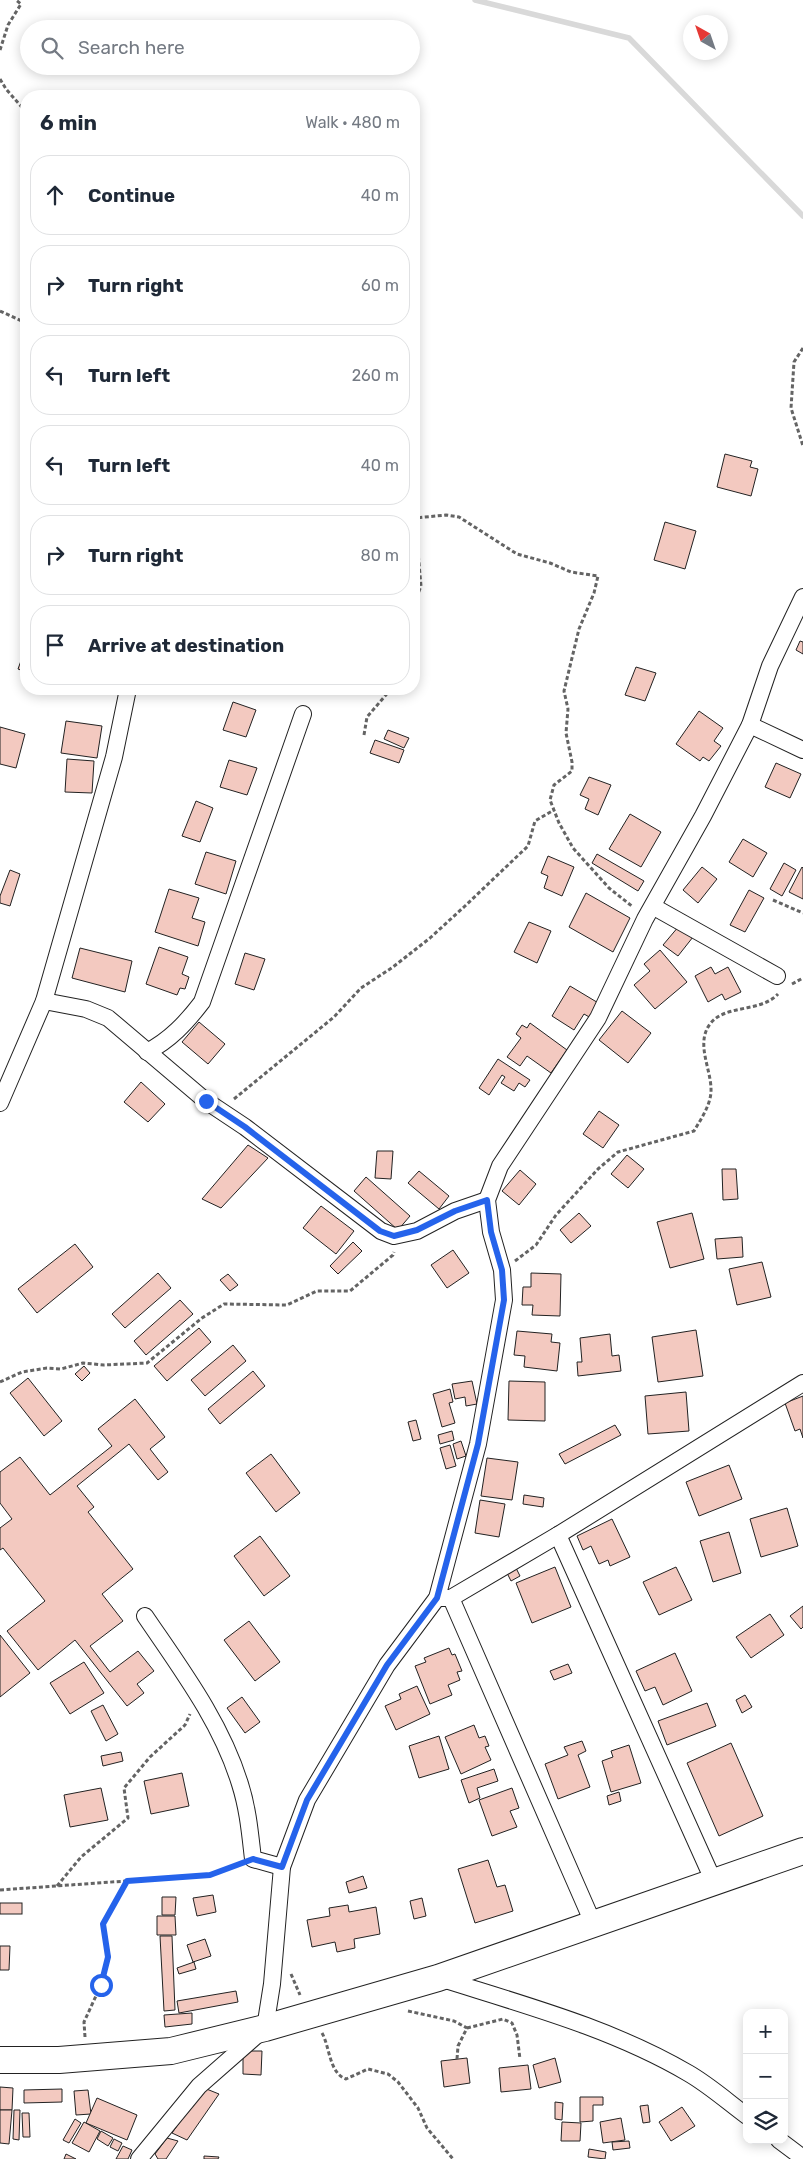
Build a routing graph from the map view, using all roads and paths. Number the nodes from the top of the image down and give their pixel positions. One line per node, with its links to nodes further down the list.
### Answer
1 (16, 0): 2 (path)
2 (0, 50)
3 (0, 79): 4 (path)
4 (20, 105)
5 (0, 311): 6 (path)
6 (20, 320)
7 (803, 348): 8 (path)
8 (803, 446)
9 (420, 517): 19 (path)
10 (420, 574): 11 (path)
11 (420, 589)
12 (803, 597): 16 (street)
13 (127, 695): 24 (street)
14 (386, 695): 17 (path)
15 (303, 714): 25 (street)
16 (750, 725): 18 (street); 21 (street)
17 (364, 735)
18 (803, 750)
19 (554, 810): 21 (path); 27 (path)
20 (773, 900): 22 (path)
21 (650, 913): 23 (street); 28 (street)
22 (803, 913)
23 (777, 976): 30 (path)
24 (44, 1001): 25 (street); 26 (street)
25 (146, 1052): 27 (street)
26 (0, 1103)
27 (220, 1110): 29 (street)
28 (487, 1200): 29 (street); 30 (street)
29 (394, 1236): 31 (path)
30 (502, 1270): 34 (street)
31 (0, 1382)
32 (803, 1384): 33 (street)
33 (558, 1535): 34 (street); 41 (street)
34 (444, 1598): 39 (street); 44 (street)
35 (146, 1616): 36 (street)
36 (198, 1695): 38 (street); 42 (path)
37 (803, 1851): 41 (main road)
38 (253, 1859): 39 (street); 40 (path)
39 (282, 1867): 49 (street)
40 (127, 1881): 42 (path); 51 (path)
41 (714, 1882): 44 (main road)
42 (56, 1886): 43 (path)
43 (0, 1890)
44 (593, 1923): 46 (main road)
45 (288, 1966): 48 (path)
46 (438, 1978): 48 (main road); 55 (street)
47 (405, 2010): 50 (path)
48 (310, 2014): 49 (main road); 59 (path)
49 (265, 2028): 51 (main road); 57 (street)
50 (467, 2028): 52 (path); 53 (path)
51 (85, 2058): 54 (main road)
52 (457, 2059)
53 (520, 2059)
54 (0, 2060)
55 (743, 2113)
56 (785, 2144): 58 (street)
57 (141, 2158)
58 (803, 2158)
59 (453, 2159)

